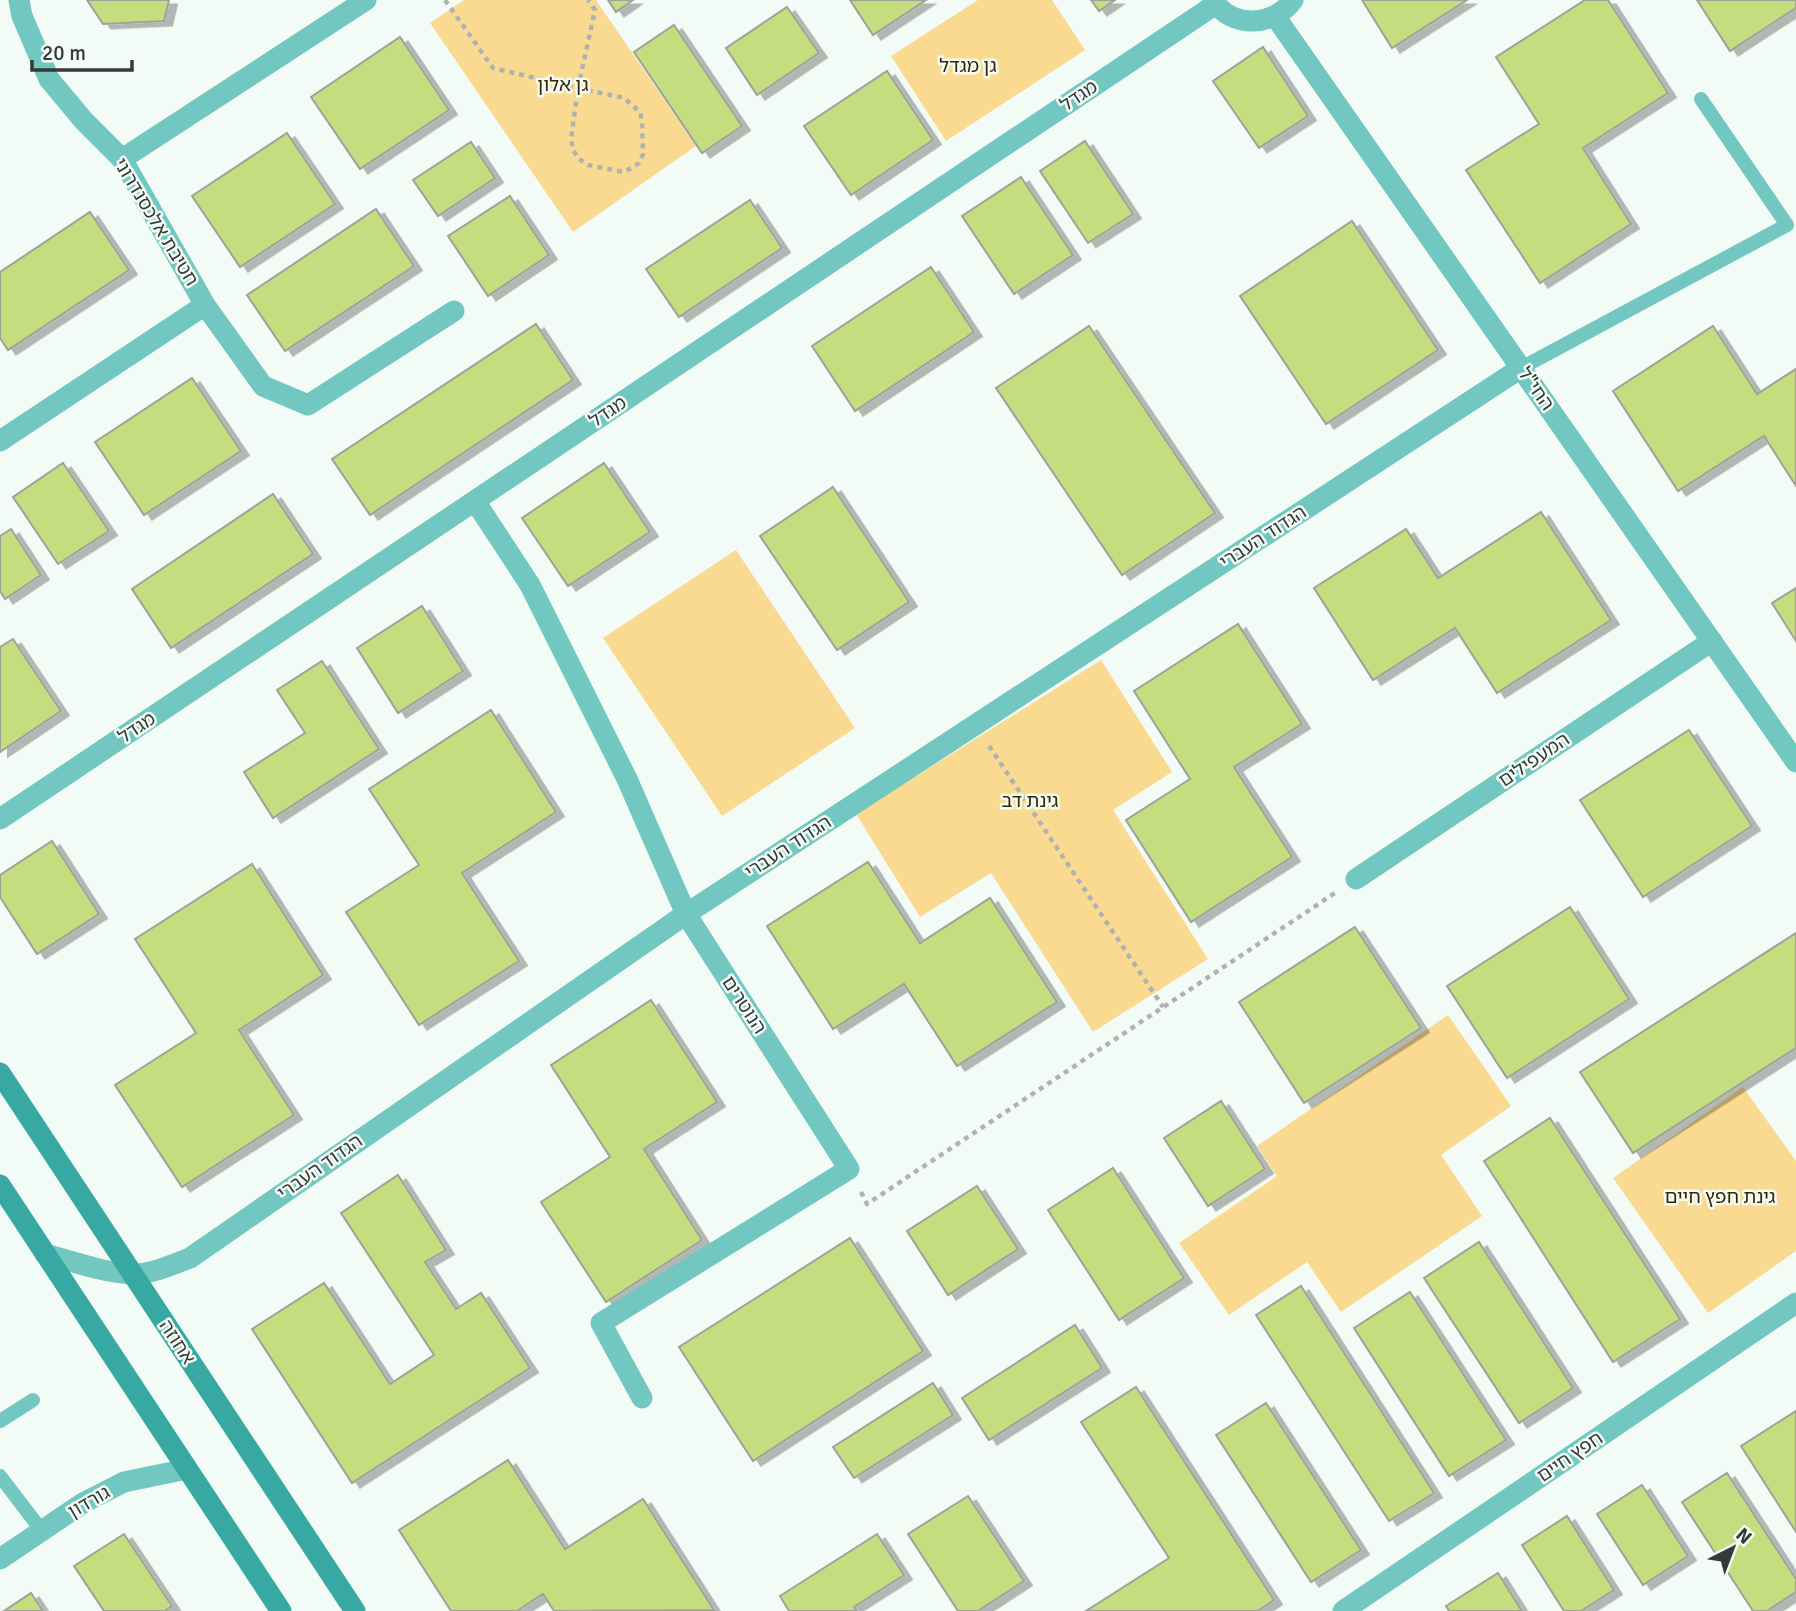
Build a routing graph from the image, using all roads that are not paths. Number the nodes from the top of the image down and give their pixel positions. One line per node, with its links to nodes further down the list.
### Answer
1 (19, 0): 7 (street, חטיבת אלכסנדרוני)
2 (366, 0): 7 (street)
3 (1293, 0): 5 (street)
4 (1214, 2): 5 (street); 12 (street, מגדל)
5 (1275, 16): 10 (street, החי"ל)
6 (1701, 99): 10 (lane)
7 (122, 159): 8 (street, חטיבת אלכסנדרוני)
8 (205, 305): 9 (street, חטיבת אלכסנדרוני); 11 (street, חטיבת אלכסנדרוני)
9 (454, 311)
10 (1521, 368): 13 (street, החי"ל); 17 (street, הגדוד העברי)
11 (0, 441)
12 (475, 501): 15 (street, מגדל); 17 (street, הנוטרים)
13 (1712, 641): 14 (street, החי"ל); 16 (street, המעפילים)
14 (1796, 762)
15 (0, 820)
16 (1356, 879)
17 (686, 914): 21 (street, הגדוד העברי); 23 (street, הנוטרים)
18 (0, 1073): 21 (main road, אחוזה)
19 (0, 1185): 20 (main road)
20 (45, 1254): 21 (street, הגדוד העברי); 26 (main road)
21 (132, 1274): 31 (main road, אחוזה)
22 (1796, 1303): 32 (street, חפץ חיים)
23 (642, 1398)
24 (33, 1400): 25 (lane)
25 (0, 1421)
26 (187, 1469): 28 (street, גורדון); 30 (main road)
27 (0, 1476): 28 (lane)
28 (42, 1531): 29 (street, גורדון)
29 (0, 1559)
30 (281, 1611)
31 (355, 1611)
32 (1343, 1611)

